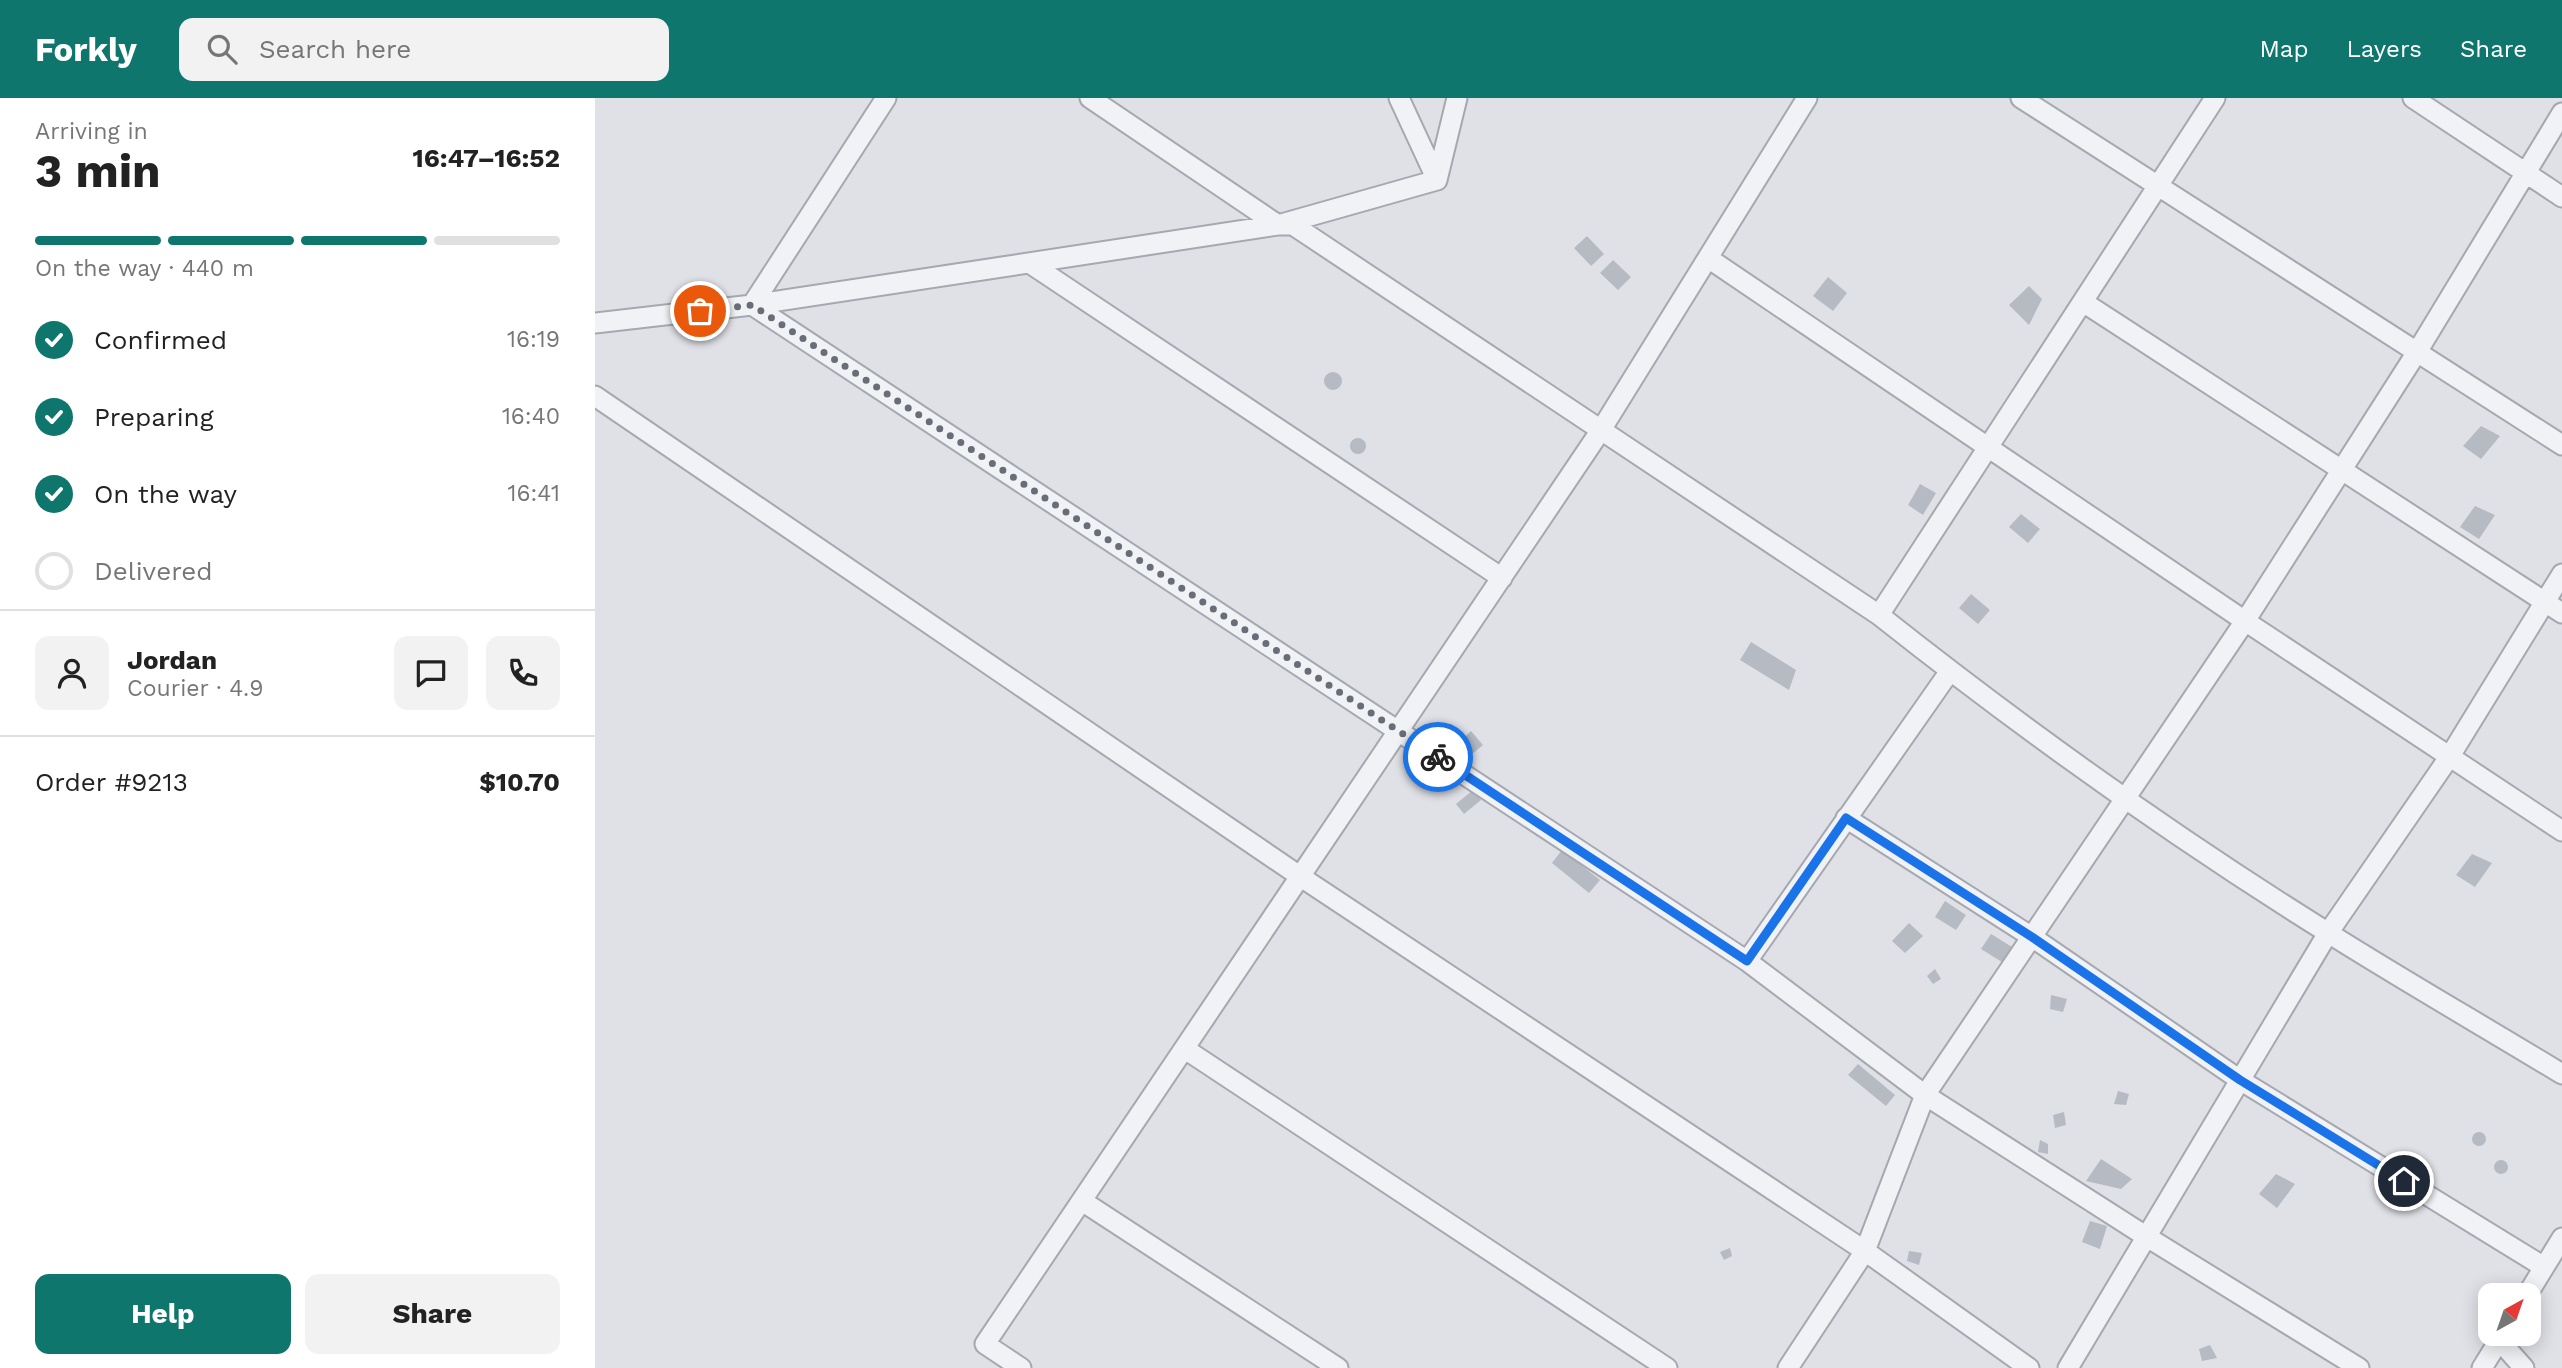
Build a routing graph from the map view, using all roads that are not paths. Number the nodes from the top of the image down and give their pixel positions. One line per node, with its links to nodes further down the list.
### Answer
1 (887, 98): 18 (street)
2 (1090, 98): 14 (street)
3 (1399, 98): 11 (street)
4 (1457, 98): 11 (street)
5 (1807, 98): 15 (street)
6 (2021, 98): 12 (street)
7 (2215, 98): 12 (street)
8 (2413, 98): 10 (street)
9 (2562, 113): 10 (street)
10 (2525, 173): 13 (street); 20 (street)
11 (1437, 180): 14 (street)
12 (2159, 185): 17 (street); 20 (street)
13 (2562, 197)
14 (1278, 225): 16 (street); 22 (street)
15 (1708, 258): 22 (street); 24 (street)
16 (1031, 264): 18 (street); 27 (street)
17 (2083, 302): 24 (street); 25 (street)
18 (752, 305): 19 (street); 33 (street)
19 (595, 323)
20 (2417, 352): 23 (street); 25 (street)
21 (595, 396): 38 (street)
22 (1601, 430): 27 (street); 30 (street)
23 (2562, 445)
24 (1987, 446): 30 (street); 31 (street)
25 (2342, 469): 28 (street); 31 (street)
26 (2562, 574): 28 (street)
27 (1502, 578): 33 (street)
28 (2544, 601): 29 (street); 34 (street)
29 (2562, 613)
30 (1879, 615): 32 (street)
31 (2245, 621): 34 (street); 35 (street)
32 (1950, 671): 35 (street); 36 (street)
33 (1399, 732): 38 (street); 41 (street)
34 (2451, 756): 37 (street); 39 (street)
35 (2126, 799): 39 (street); 40 (street)
36 (1846, 818): 40 (street); 41 (street)
37 (2562, 831)
38 (1301, 877): 42 (street); 49 (street)
39 (2328, 933): 43 (street); 44 (street)
40 (2032, 937): 44 (street); 45 (street)
41 (1747, 961): 45 (street)
42 (1185, 1049): 46 (street); 56 (street)
43 (2562, 1074)
44 (2240, 1080): 47 (street); 50 (street)
45 (1925, 1095): 47 (street); 49 (street)
46 (1082, 1201): 54 (street); 55 (street)
47 (2147, 1237): 59 (street); 60 (street)
48 (2562, 1238): 50 (street)
49 (1865, 1251): 57 (street); 58 (street)
50 (2545, 1267): 51 (street)
51 (2535, 1283)
52 (2495, 1346): 61 (street)
53 (2508, 1346): 62 (street)
54 (1021, 1368)
55 (1338, 1368)
56 (1667, 1368)
57 (1788, 1368)
58 (2029, 1368)
59 (2068, 1368)
60 (2359, 1368)
61 (2482, 1368)
62 (2524, 1368)

